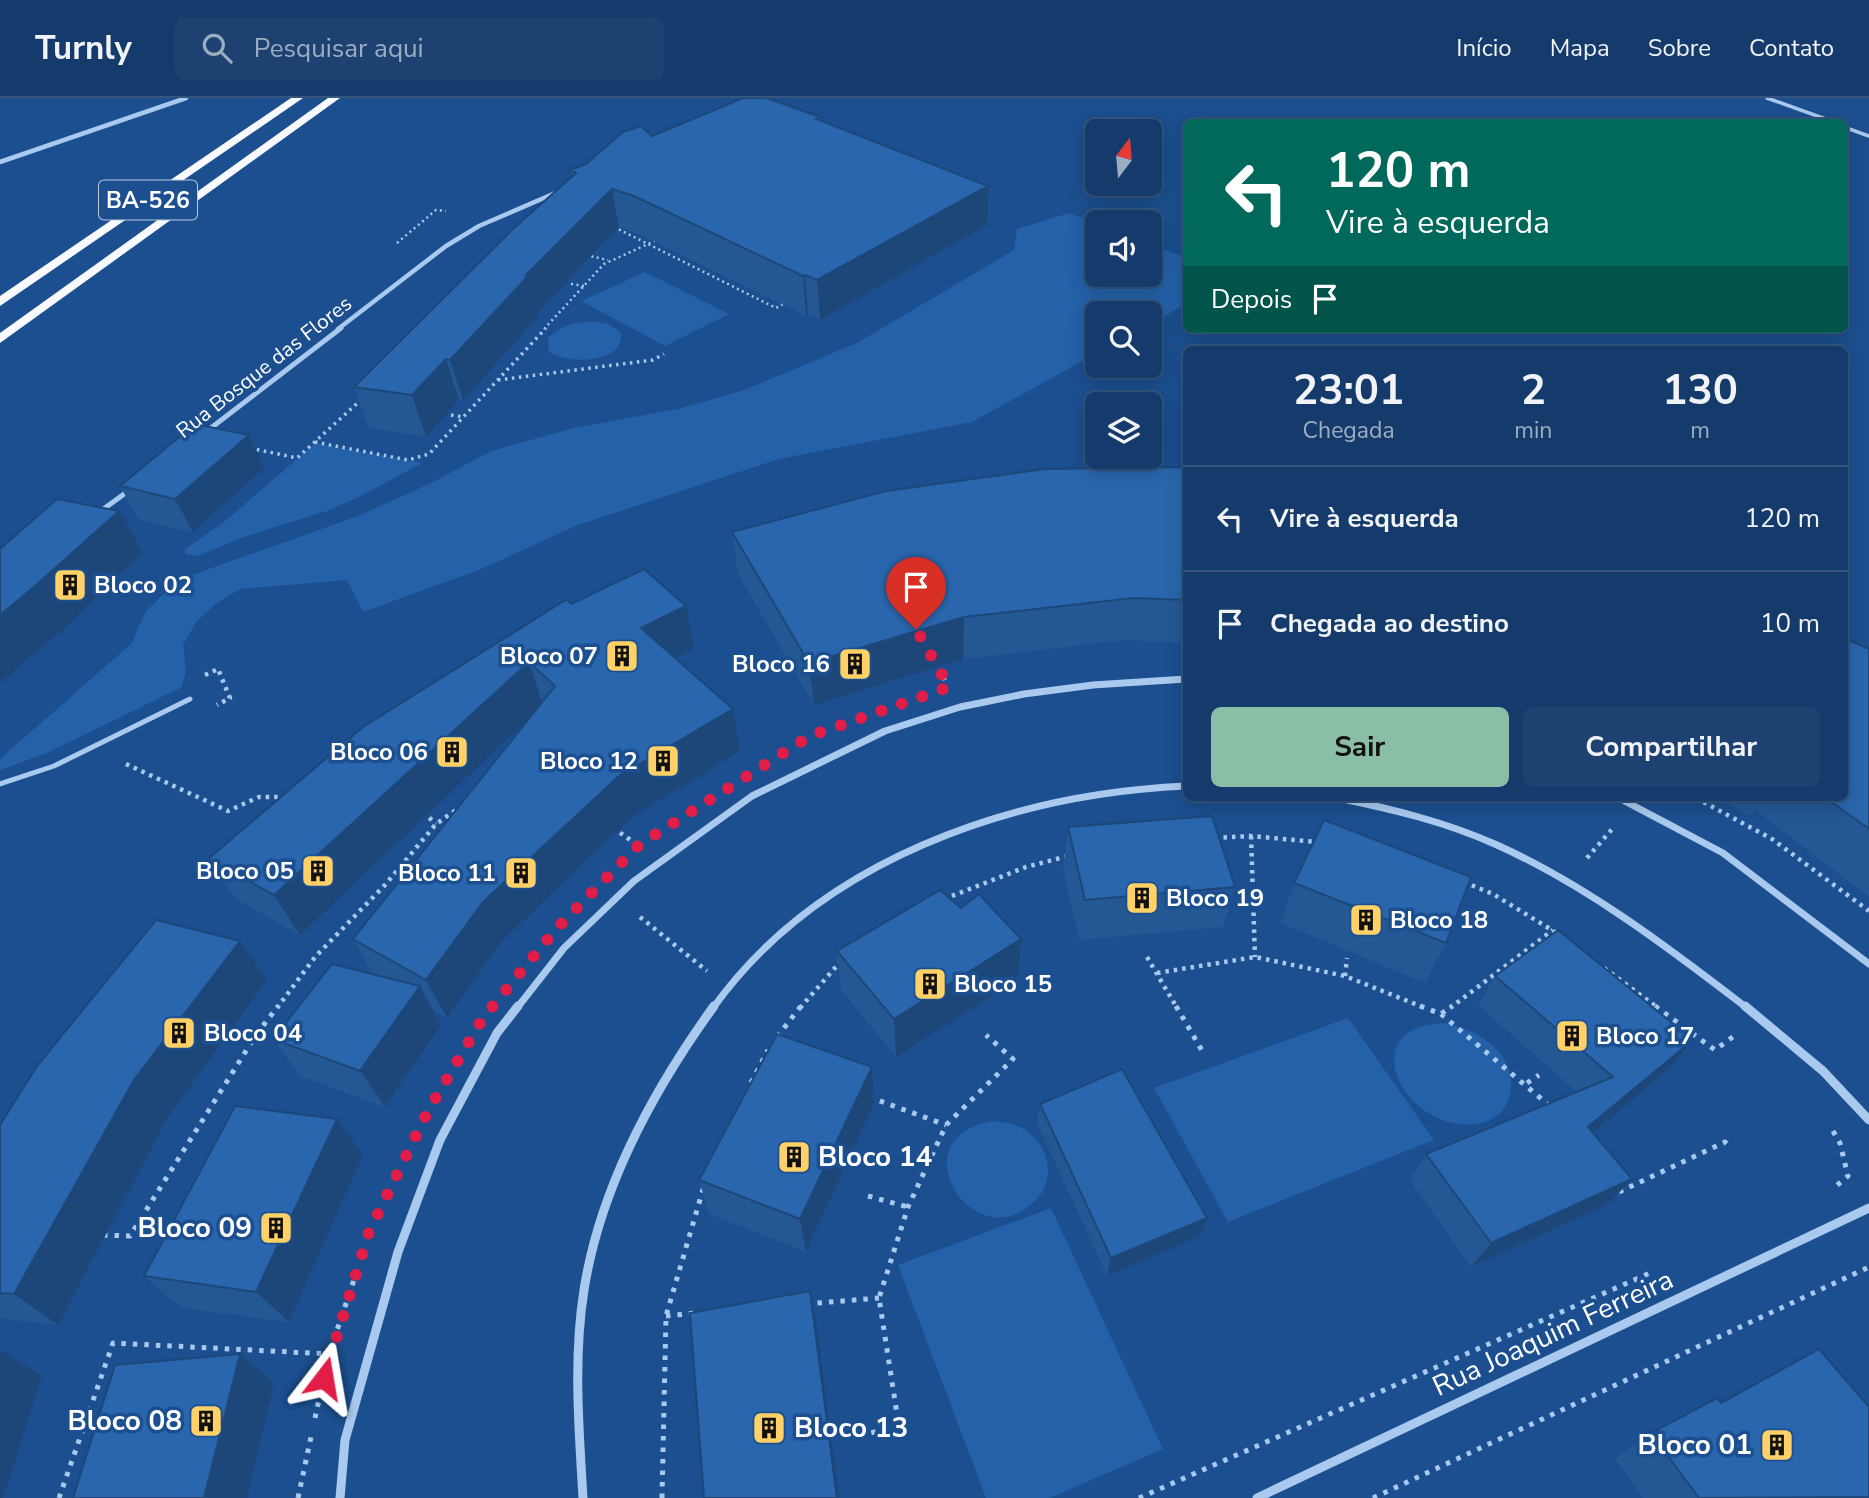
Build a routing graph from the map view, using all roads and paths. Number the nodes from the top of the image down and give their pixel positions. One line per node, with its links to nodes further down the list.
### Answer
1 (186, 98): 8 (street)
2 (298, 98): 19 (highway, BA-526)
3 (335, 98): 21 (highway, BA-526)
4 (1767, 98): 5 (lane)
5 (1826, 119)
6 (1848, 128): 7 (lane)
7 (1869, 135)
8 (0, 162)
9 (571, 186): 28 (street, Rua Bosque das Flores)
10 (604, 222): 12 (path)
11 (661, 238): 12 (path)
12 (648, 244): 15 (path); 16 (path)
13 (585, 255): 15 (path)
14 (697, 259): 16 (path)
15 (610, 261): 18 (path)
16 (687, 263): 20 (path)
17 (572, 284): 18 (path)
18 (584, 286): 23 (path)
19 (0, 302)
20 (785, 303)
21 (0, 339)
22 (518, 346): 23 (path)
23 (527, 347): 25 (path)
24 (664, 354): 25 (path)
25 (497, 380): 27 (path)
26 (451, 415): 27 (path)
27 (463, 417): 29 (path)
28 (200, 437)
29 (314, 442)
30 (139, 483): 31 (street)
31 (87, 520)
32 (929, 652): 34 (path)
33 (1183, 679): 55 (street)
34 (949, 687)
35 (190, 699): 37 (lane)
36 (124, 764): 39 (path)
37 (0, 784)
38 (1183, 786): 109 (street)
39 (293, 797)
40 (1354, 801): 83 (street)
41 (1625, 801): 65 (street)
42 (1702, 801): 57 (path)
43 (468, 802): 46 (path)
44 (417, 806): 46 (path)
45 (604, 822): 51 (path)
46 (436, 824): 72 (path)
47 (1613, 829): 53 (path)
48 (1251, 836): 49 (path); 50 (path); 62 (path)
49 (1213, 838)
50 (1328, 843)
51 (630, 854)
52 (1075, 854): 56 (path)
53 (1590, 855)
54 (1455, 879): 58 (path)
55 (617, 898): 66 (path); 108 (street)
56 (935, 902)
57 (1869, 911)
58 (1553, 930): 59 (path); 69 (path)
59 (1563, 938)
60 (848, 957): 75 (path)
61 (1147, 957): 67 (path)
62 (1255, 957): 67 (path); 68 (path)
63 (1347, 958): 68 (path)
64 (1596, 962): 71 (path)
65 (1869, 964)
66 (702, 967)
67 (1157, 973): 74 (path)
68 (1345, 976): 69 (path)
69 (1441, 1014): 78 (path)
70 (230, 1028): 72 (path)
71 (1744, 1029)
72 (256, 1035): 94 (path)
73 (986, 1035): 84 (path)
74 (1203, 1054)
75 (763, 1059): 76 (path); 79 (path)
76 (776, 1063)
77 (1539, 1075): 78 (path)
78 (1527, 1083): 81 (path)
79 (745, 1096)
80 (868, 1096): 84 (path)
81 (1544, 1115)
82 (1828, 1120): 89 (path)
83 (1869, 1120)
84 (946, 1125): 92 (path)
85 (1730, 1147): 88 (path)
86 (1623, 1176): 88 (path)
87 (705, 1182): 101 (path)
88 (1632, 1185): 90 (path)
89 (1833, 1190)
90 (1616, 1193)
91 (868, 1196): 92 (path)
92 (908, 1208): 98 (path)
93 (1869, 1208): 112 (street, Rua Joaquim Ferreira)
94 (103, 1235)
95 (361, 1256): 102 (path)
96 (1869, 1267): 113 (path)
97 (1660, 1269): 111 (path)
98 (878, 1298): 99 (path); 105 (path)
99 (799, 1305)
100 (706, 1312): 101 (path)
101 (666, 1316): 110 (path)
102 (330, 1354): 103 (path); 106 (path)
103 (315, 1420)
104 (312, 1433): 107 (path)
105 (860, 1435)
106 (59, 1498)
107 (298, 1498)
108 (340, 1498)
109 (583, 1498)
110 (662, 1498)
111 (1139, 1498)
112 (1257, 1498)
113 (1373, 1498)

